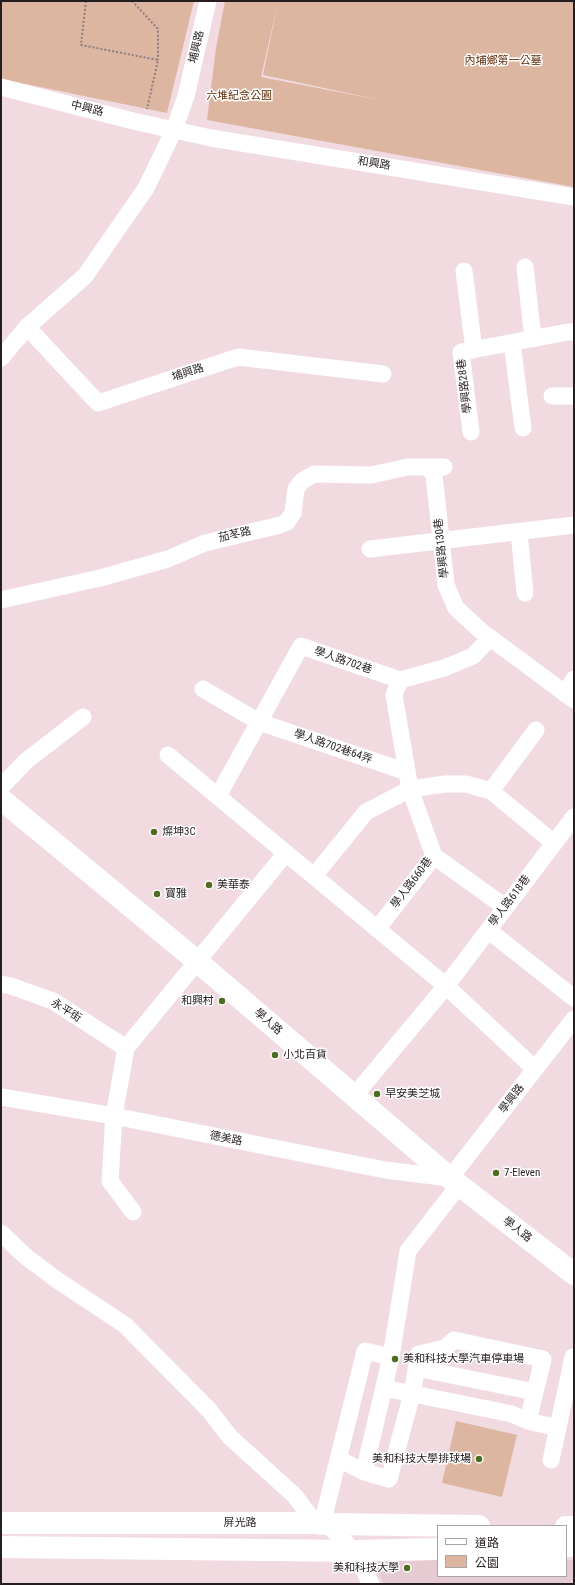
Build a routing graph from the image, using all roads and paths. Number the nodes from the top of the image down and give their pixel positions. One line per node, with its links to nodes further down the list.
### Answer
1 (86, 1): 4 (path)
2 (132, 1): 4 (path)
3 (208, 1): 7 (street, 埔興路)
4 (158, 60): 6 (path)
5 (1, 87): 7 (street, 中興路)
6 (147, 112)
7 (174, 130): 8 (street, 和興路); 11 (street, 埔興路)
8 (574, 197)
9 (525, 268): 13 (street)
10 (464, 271): 15 (street, 學興路28巷)
11 (28, 327): 16 (street, 埔興路); 17 (street, 埔興路)
12 (574, 332): 13 (street, 學興路28巷)
13 (533, 339): 14 (street, 學興路28巷)
14 (512, 343): 15 (street, 學興路28巷); 20 (street)
15 (474, 350): 21 (street, 學興路28巷)
16 (1, 358)
17 (383, 374)
18 (552, 396): 19 (street)
19 (574, 396)
20 (523, 428)
21 (471, 432)
22 (436, 467): 25 (street, 學興路130巷); 28 (street, 茄苳路)
23 (574, 525): 24 (street)
24 (519, 532): 25 (street); 27 (street)
25 (441, 541): 26 (street); 29 (street, 學興路130巷)
26 (370, 549)
27 (525, 593)
28 (1, 600)
29 (490, 638): 31 (street); 33 (street, 學興路130巷)
30 (574, 679): 33 (street)
31 (400, 680): 35 (street, 學人路702巷); 38 (street, 學人路660巷)
32 (203, 689): 35 (street)
33 (570, 697)
34 (83, 717): 39 (street)
35 (259, 722): 38 (street, 學人路702巷64弄); 42 (street, 學人路702巷)
36 (536, 730): 41 (street)
37 (168, 755): 42 (street)
38 (407, 772): 40 (street, 學人路660巷)
39 (1, 787)
40 (410, 789): 41 (street); 47 (street, 學人路660巷); 48 (street)
41 (491, 791): 45 (street)
42 (218, 796): 46 (street)
43 (1, 799): 52 (main road, 學人路)
44 (574, 816): 45 (street, 學人路618巷)
45 (554, 843): 49 (street, 學人路618巷)
46 (286, 852): 48 (street); 52 (street)
47 (434, 856): 49 (street); 50 (street, 學人路660巷)
48 (314, 876): 50 (street)
49 (505, 907): 51 (street, 學人路618巷)
50 (378, 929): 54 (street)
51 (488, 930): 54 (street, 學人路618巷); 55 (street)
52 (198, 962): 57 (street); 59 (main road, 學人路)
53 (1, 984): 57 (street, 永平街)
54 (446, 986): 58 (street); 59 (street, 學人路618巷)
55 (574, 998)
56 (574, 1019): 58 (street, 學興路)
57 (126, 1048): 61 (street)
58 (535, 1069): 62 (street, 學興路)
59 (354, 1096): 62 (main road, 學人路)
60 (1, 1097): 61 (street, 德美路)
61 (114, 1116): 62 (street, 德美路); 63 (street)
62 (454, 1182): 65 (main road, 學人路); 66 (street, 學興路)
63 (133, 1212)
64 (1, 1233): 78 (street)
65 (574, 1274)
66 (392, 1352): 68 (street); 69 (street, 學興路); 74 (street)
67 (573, 1357): 73 (street)
68 (418, 1361): 70 (street); 70 (street); 71 (street)
69 (384, 1388): 71 (street); 76 (street, 學興路)
70 (535, 1392): 72 (street)
71 (412, 1394): 72 (street); 76 (street)
72 (528, 1421): 73 (street)
73 (558, 1428): 75 (street)
74 (339, 1459): 76 (street); 78 (street)
75 (551, 1460)
76 (364, 1472)
77 (1, 1523): 78 (main road, 屏光路)
78 (321, 1524): 79 (main road, 屏光路); 82 (street)
79 (437, 1525)
80 (1, 1547): 82 (main road)
81 (437, 1549): 82 (main road)
82 (354, 1551): 83 (street)
83 (371, 1584)

